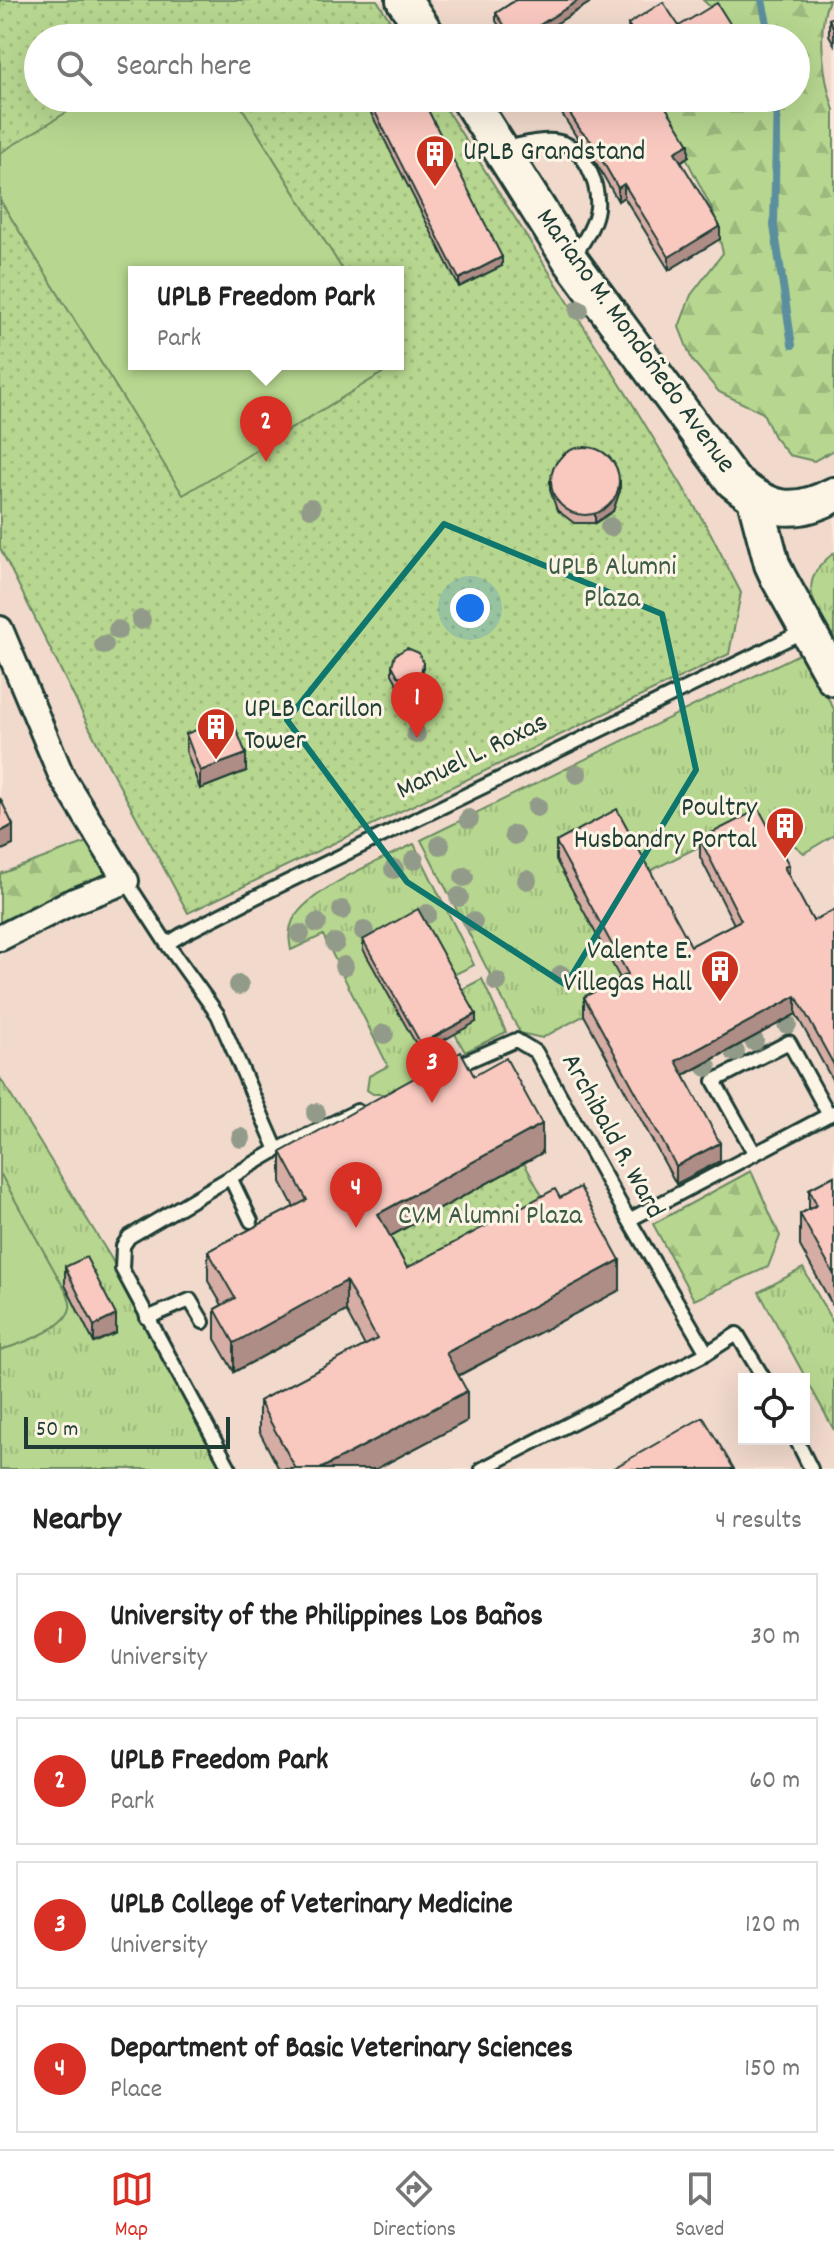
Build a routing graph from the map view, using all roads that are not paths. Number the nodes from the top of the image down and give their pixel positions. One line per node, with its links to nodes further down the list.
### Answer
1 (404, 0): 2 (street)
2 (420, 24)
3 (477, 112): 4 (street, Mariano M. Mondoñedo Avenue)
4 (500, 149): 5 (street, Mariano M. Mondoñedo Avenue); 5 (lane)
5 (571, 261): 7 (street, Mariano M. Mondoñedo Avenue)
6 (834, 495): 7 (street)
7 (767, 503): 9 (street, Mariano M. Mondoñedo Avenue)
8 (0, 629): 11 (street)
9 (807, 630): 10 (street, Mariano M. Mondoñedo Avenue); 13 (lane, Manuel L. Roxas)
10 (834, 678)
11 (126, 881): 12 (street); 13 (lane)
12 (0, 938)
13 (167, 944): 17 (lane)
14 (447, 1070): 20 (lane, Archibald R. Ward)
15 (363, 1108): 17 (lane)
16 (832, 1114): 18 (lane); 18 (lane)
17 (277, 1150): 19 (lane)
18 (755, 1154): 20 (lane)
19 (230, 1177): 21 (lane); 22 (lane)
20 (629, 1220): 24 (lane, Archibald R. Ward)
21 (251, 1221)
22 (147, 1318): 23 (lane); 27 (lane)
23 (203, 1322)
24 (707, 1353): 25 (lane); 28 (lane)
25 (761, 1373)
26 (799, 1445): 29 (lane)
27 (230, 1469)
28 (482, 1469)
29 (811, 1469)

